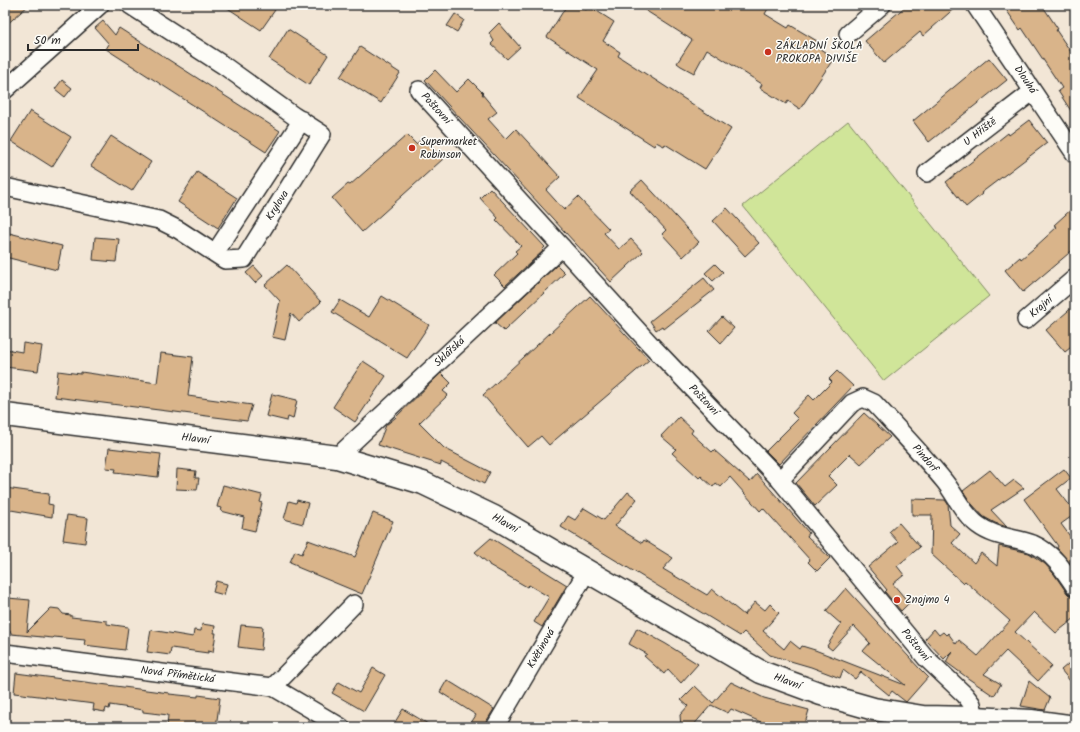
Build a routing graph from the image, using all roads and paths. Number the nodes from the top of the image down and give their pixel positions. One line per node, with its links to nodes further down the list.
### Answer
1 (100, 5): 6 (street)
2 (130, 5): 9 (street, Krylova)
3 (882, 5): 5 (street)
4 (975, 5): 8 (street, Dlouhá)
5 (848, 34)
6 (5, 90)
7 (419, 90): 13 (street, Poštovní)
8 (1032, 92): 10 (street, Dlouhá); 11 (street, U Hřiště)
9 (302, 120): 14 (street); 14 (street, Krylova)
10 (1075, 154)
11 (927, 173)
12 (5, 187): 14 (street, Krylova)
13 (562, 247): 18 (street, Sklářská); 19 (street, Poštovní)
14 (215, 254)
15 (1075, 278): 16 (street, Krajní)
16 (1026, 320)
17 (5, 414): 18 (main road, Hlavní)
18 (337, 457): 20 (main road, Hlavní)
19 (780, 480): 21 (street, Pindorf); 25 (street, Poštovní)
20 (587, 571): 25 (main road, Hlavní); 27 (street, Květinová)
21 (1075, 587)
22 (354, 604): 24 (street)
23 (5, 653): 24 (street, Nová Přímětická)
24 (273, 688): 26 (street, Nová Přímětická)
25 (975, 718): 28 (main road, Hlavní)
26 (341, 727)
27 (495, 727)
28 (1075, 727)

